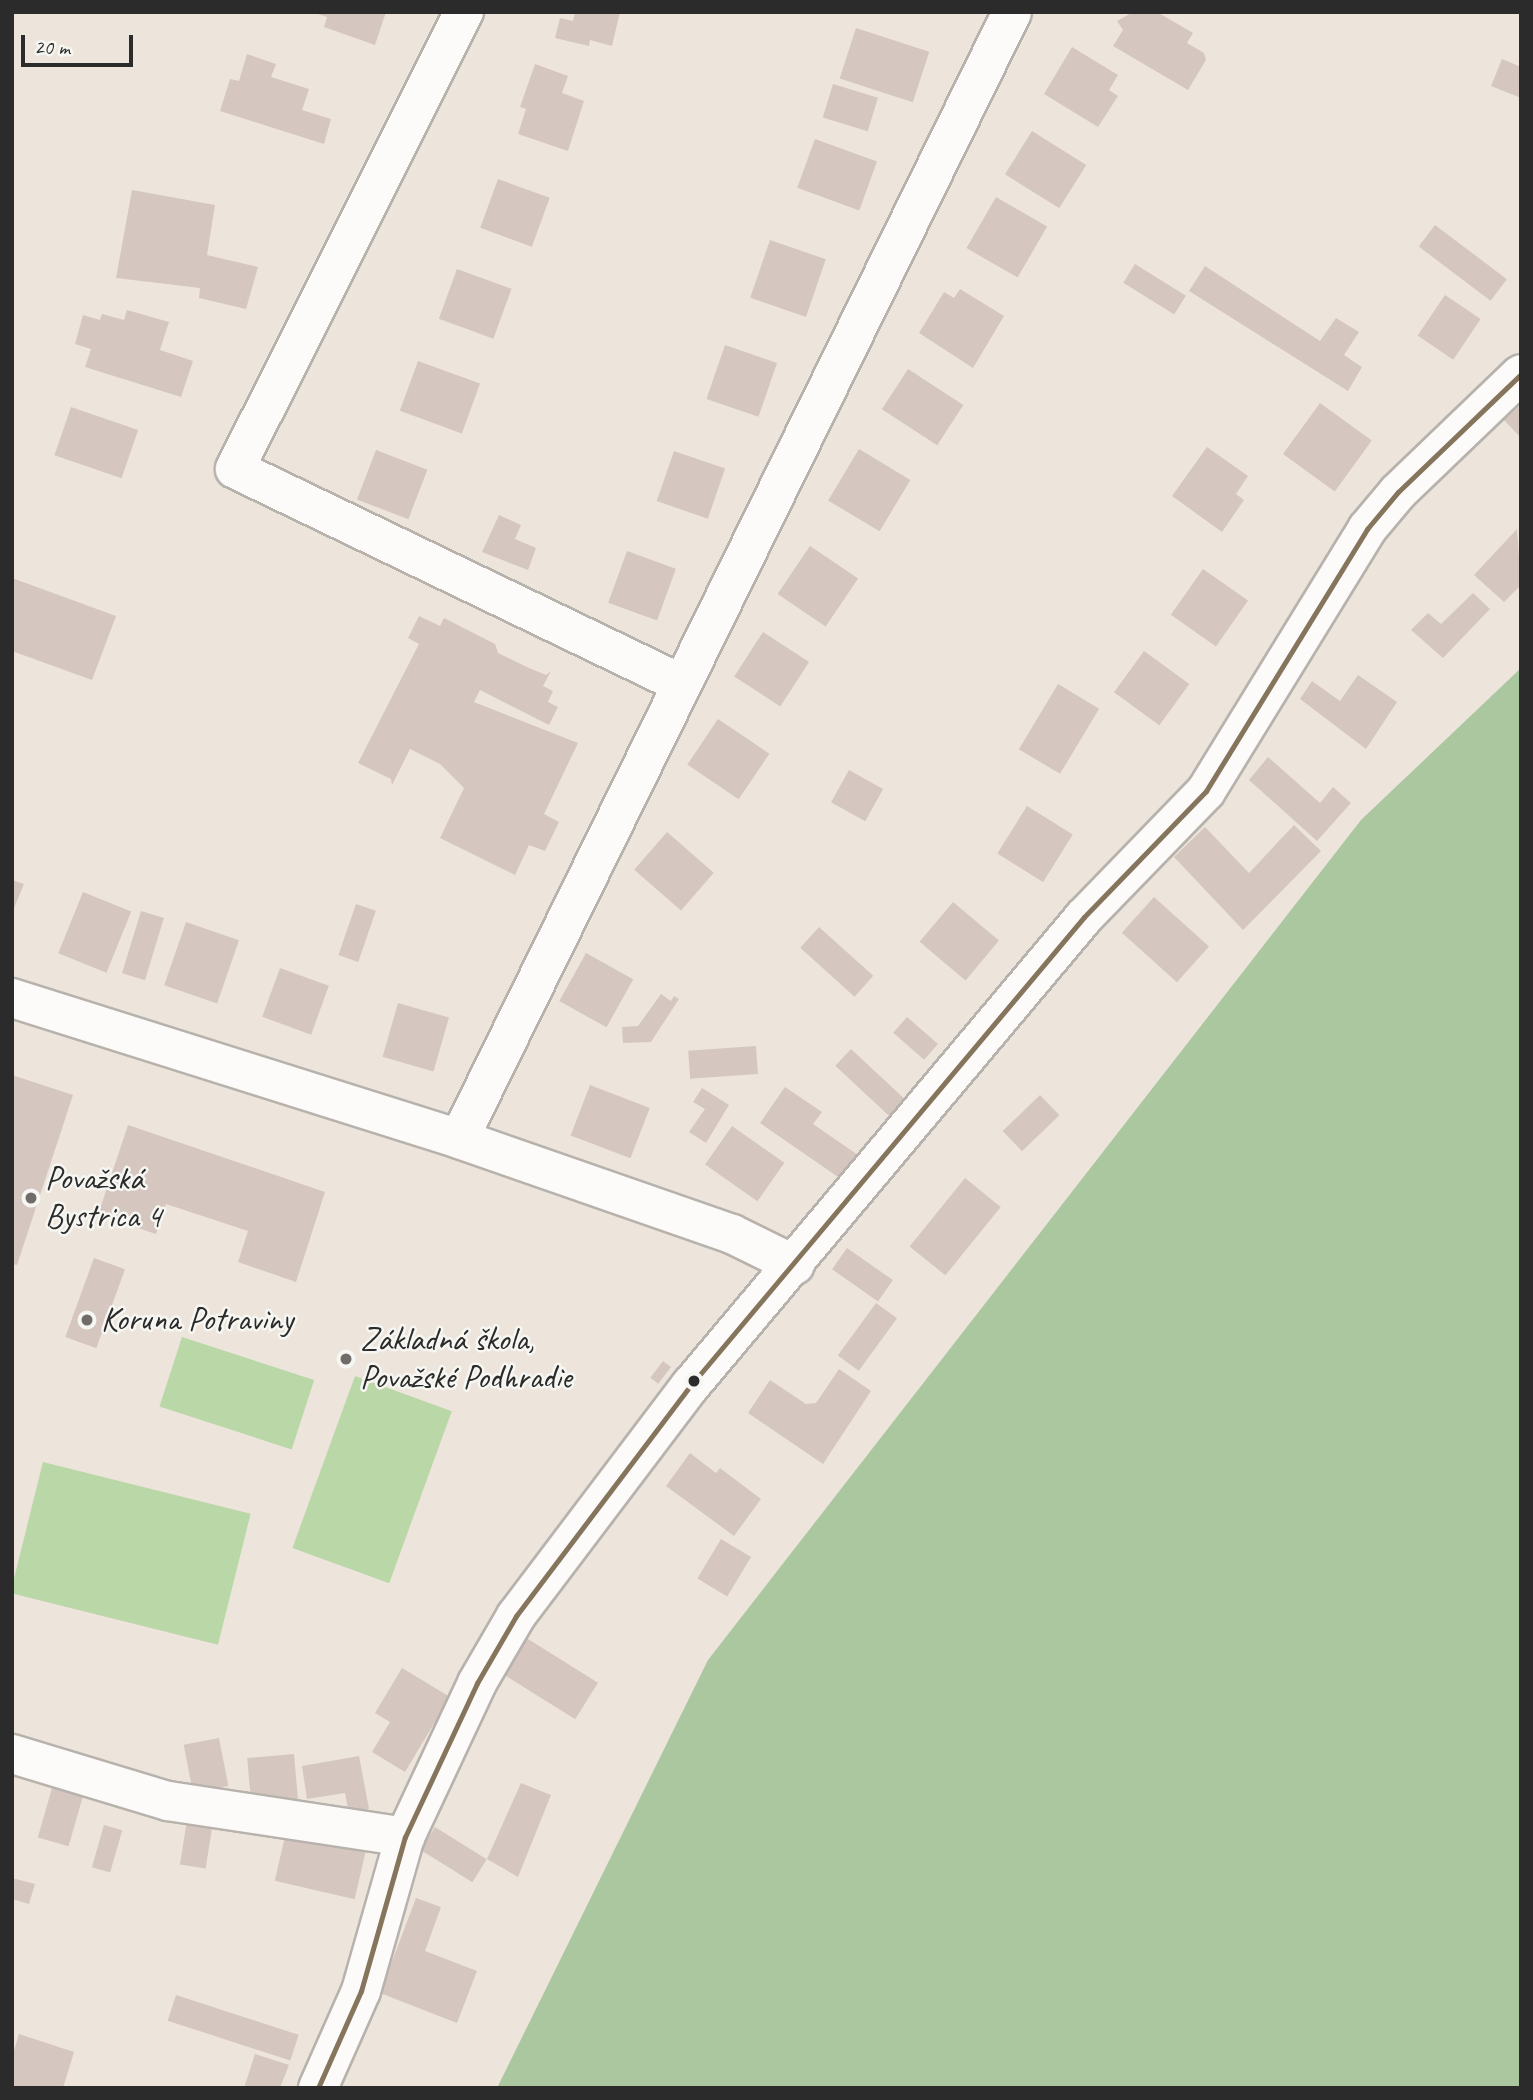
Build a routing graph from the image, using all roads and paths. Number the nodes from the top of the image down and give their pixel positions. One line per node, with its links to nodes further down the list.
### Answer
1 (464, 12): 4 (street)
2 (1012, 12): 4 (street)
3 (1521, 374): 7 (street)
4 (680, 683): 6 (street)
5 (12, 998): 6 (street)
6 (459, 1139): 7 (street)
7 (795, 1265): 9 (street)
8 (12, 1754): 9 (street)
9 (405, 1838): 10 (street)
10 (318, 2088)

